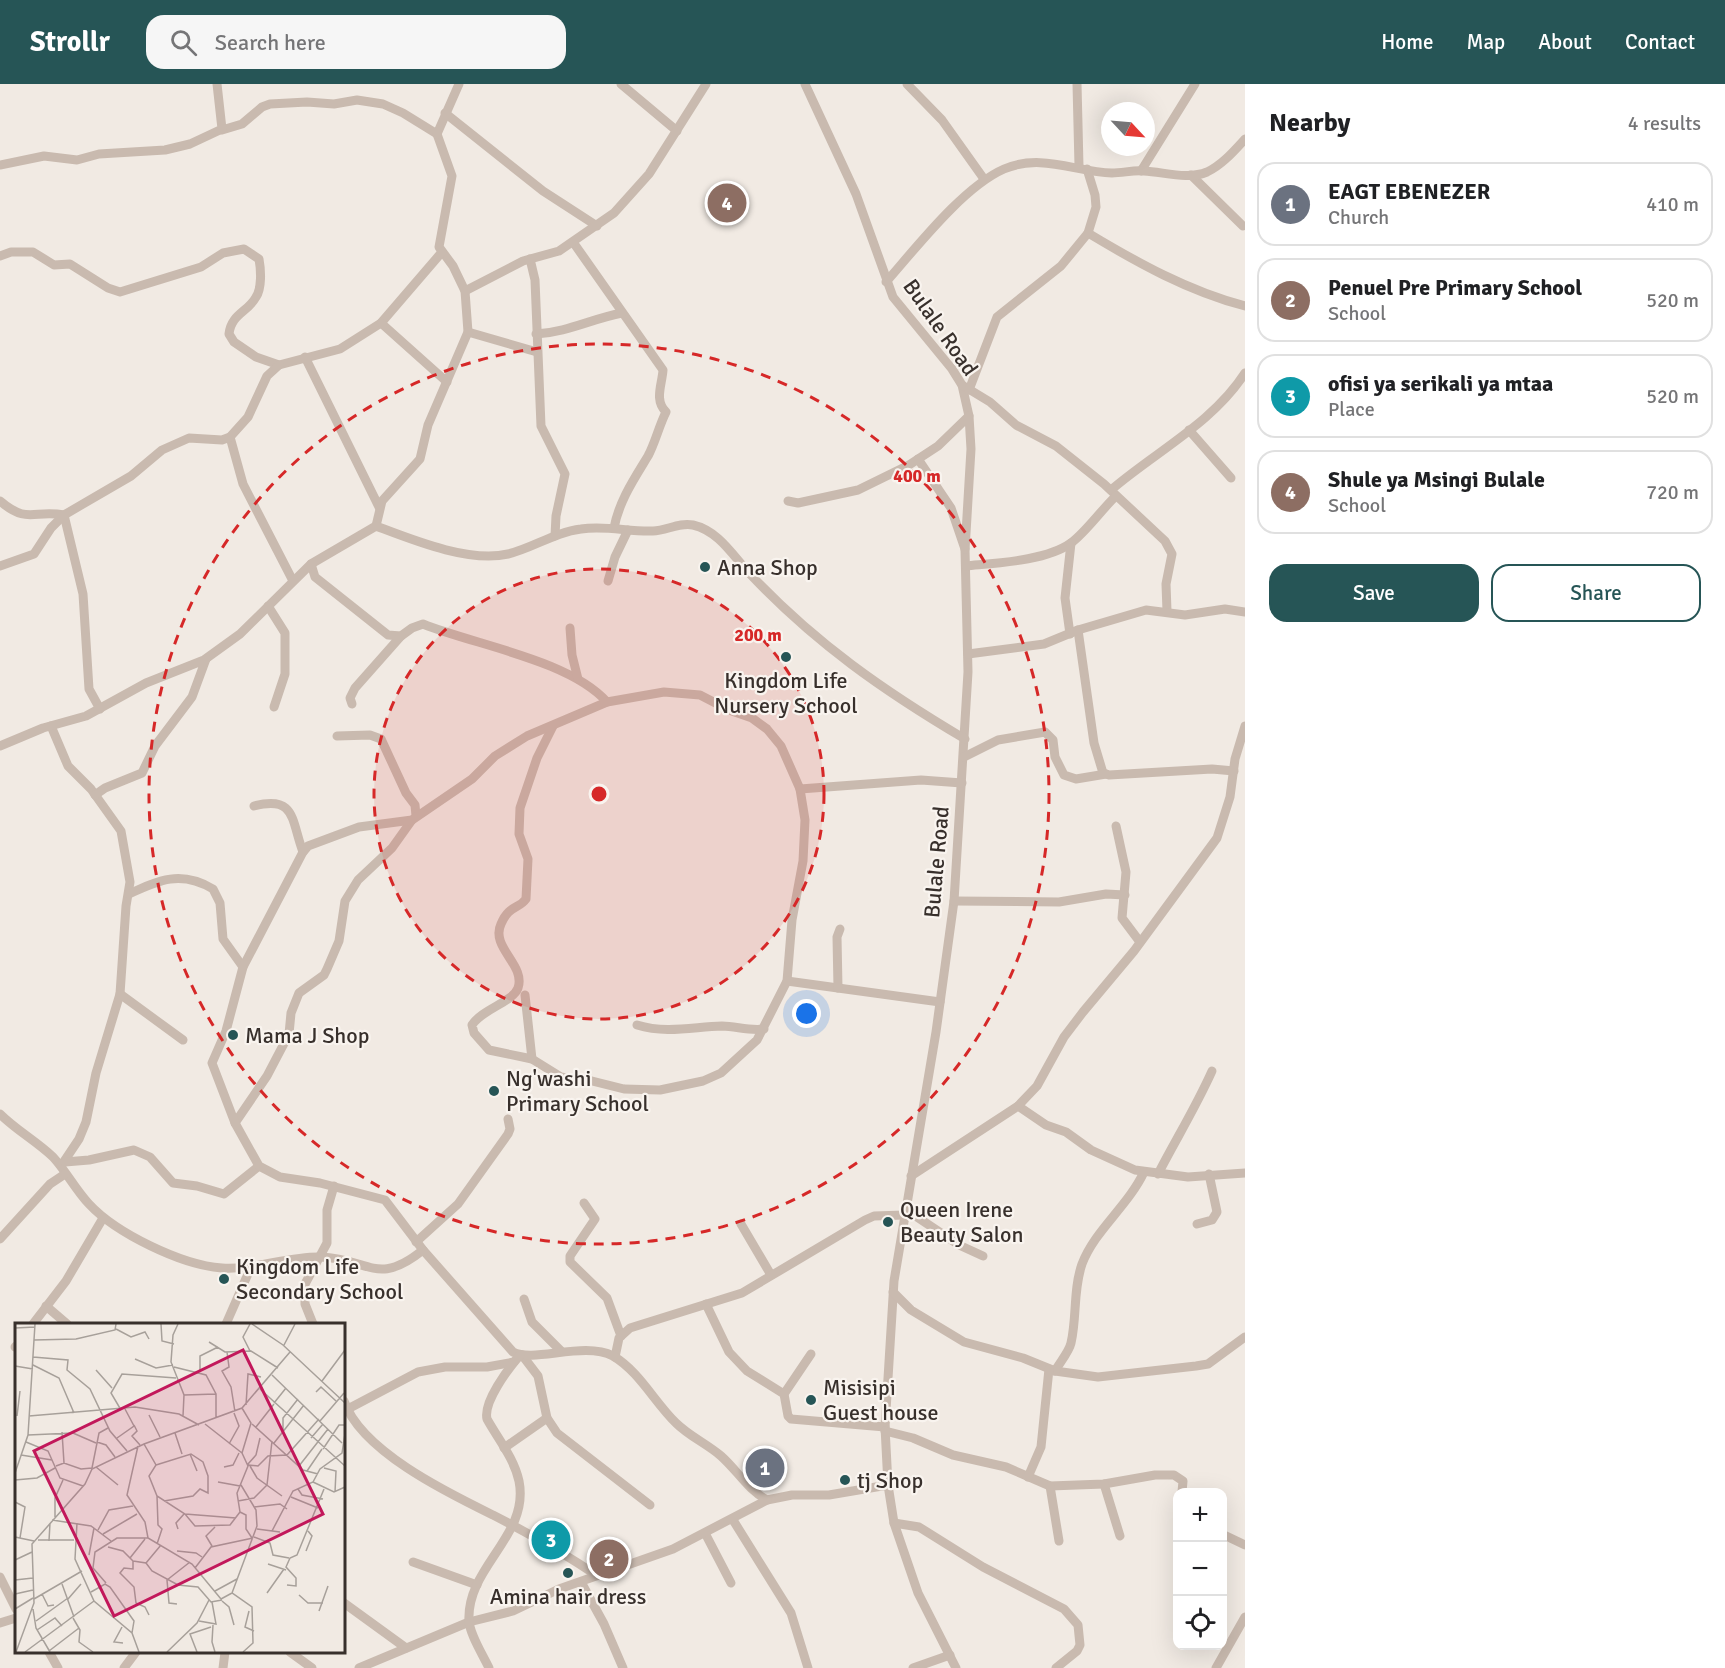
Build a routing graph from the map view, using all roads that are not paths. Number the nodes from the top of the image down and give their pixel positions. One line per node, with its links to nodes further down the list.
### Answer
1 (217, 84): 10 (street)
2 (459, 84): 9 (street)
3 (621, 84): 11 (street)
4 (705, 84): 11 (street)
5 (805, 84): 26 (street, Bulale Road)
6 (1077, 84): 15 (street)
7 (1195, 84): 16 (street)
8 (911, 85): 18 (street)
9 (445, 113): 12 (street); 20 (street)
10 (222, 130): 12 (street); 14 (street)
11 (677, 131): 20 (street)
12 (437, 134): 23 (street)
13 (1245, 139): 17 (street)
14 (0, 165)
15 (1083, 167): 16 (street); 18 (street); 21 (street)
16 (1142, 171): 17 (street)
17 (1191, 175): 19 (street)
18 (984, 179): 26 (street)
19 (1243, 225)
20 (597, 226): 22 (street)
21 (1088, 233): 28 (street); 38 (street)
22 (573, 242): 25 (street); 29 (street)
23 (442, 252): 27 (street); 30 (street)
24 (0, 256): 35 (street)
25 (530, 259): 27 (street); 32 (street)
26 (886, 282): 38 (street, Bulale Road)
27 (465, 291): 31 (street)
28 (1245, 306)
29 (622, 313): 32 (street); 50 (street)
30 (381, 323): 34 (street); 37 (street)
31 (468, 332): 33 (street); 37 (street)
32 (536, 334): 33 (street)
33 (537, 352): 52 (street)
34 (305, 357): 35 (street); 47 (street)
35 (279, 365): 41 (street)
36 (1245, 373): 40 (street)
37 (447, 382): 47 (street)
38 (966, 388): 39 (street, Bulale Road); 44 (street)
39 (969, 416): 42 (street); 54 (street, Bulale Road)
40 (1189, 430): 43 (street); 44 (street)
41 (230, 437): 48 (street); 58 (street)
42 (918, 459): 46 (street); 54 (street)
43 (1231, 478)
44 (1114, 493): 53 (street); 61 (street)
45 (0, 501): 48 (street)
46 (789, 501)
47 (379, 507): 49 (street)
48 (64, 515): 56 (street); 72 (street)
49 (376, 526): 52 (street); 55 (street)
50 (614, 528): 51 (street); 52 (street)
51 (628, 530): 59 (street); 77 (street)
52 (555, 536)
53 (1071, 543): 57 (street); 64 (street)
54 (965, 550): 57 (street, Bulale Road)
55 (311, 564): 58 (street); 65 (street)
56 (0, 566)
57 (966, 566): 66 (street, Bulale Road)
58 (293, 581): 60 (street)
59 (608, 581)
60 (268, 606): 67 (street); 71 (street)
61 (1167, 611): 62 (street); 64 (street)
62 (1245, 612)
63 (570, 628): 68 (street)
64 (1074, 632): 66 (street); 82 (street)
65 (401, 636): 68 (street); 70 (street)
66 (968, 654): 77 (street, Bulale Road)
67 (206, 659): 72 (street); 85 (street)
68 (578, 679): 69 (street)
69 (607, 702): 74 (street); 84 (street)
70 (352, 704)
71 (274, 707)
72 (100, 709): 73 (street)
73 (51, 726): 79 (street); 85 (street)
74 (554, 726): 88 (street); 106 (street)
75 (1245, 726): 78 (street)
76 (337, 736): 86 (street)
77 (965, 739): 80 (street, Bulale Road)
78 (1242, 745): 81 (street)
79 (0, 746)
80 (963, 757): 82 (street); 83 (street, Bulale Road)
81 (1233, 771): 82 (street); 96 (street)
82 (1106, 774)
83 (962, 783): 84 (street); 94 (street, Bulale Road)
84 (800, 789): 98 (street)
85 (95, 795): 92 (street)
86 (415, 805): 88 (street); 89 (street)
87 (254, 806): 91 (street)
88 (425, 809): 89 (street)
89 (414, 818): 91 (street); 111 (street)
90 (1116, 825): 93 (street)
91 (303, 852): 97 (street)
92 (129, 894): 97 (street); 100 (street)
93 (1125, 895): 94 (street); 96 (street)
94 (954, 901): 102 (street, Bulale Road)
95 (840, 929): 99 (street)
96 (1140, 942): 108 (street)
97 (243, 967): 111 (street)
98 (787, 981): 99 (street); 104 (street)
99 (838, 988): 102 (street)
100 (120, 994): 105 (street); 113 (street)
101 (525, 995): 106 (street)
102 (940, 1002): 118 (street, Bulale Road)
103 (637, 1025): 104 (street)
104 (764, 1029): 106 (street)
105 (183, 1040)
106 (532, 1059)
107 (1212, 1071): 116 (street)
108 (1018, 1106): 114 (street); 118 (street)
109 (0, 1114): 113 (street)
110 (508, 1119): 126 (street)
111 (235, 1123): 112 (street)
112 (259, 1166): 113 (street); 119 (street)
113 (64, 1167): 122 (street); 125 (street)
114 (1144, 1172): 116 (street); 146 (street)
115 (1245, 1173): 117 (street)
116 (1158, 1174): 117 (street)
117 (1209, 1174): 124 (street)
118 (911, 1176): 121 (street, Bulale Road)
119 (334, 1186): 126 (street); 129 (street)
120 (584, 1203): 140 (street)
121 (904, 1212): 128 (street); 131 (street); 132 (street, Bulale Road)
122 (104, 1218): 130 (street); 135 (street)
123 (741, 1224): 131 (street)
124 (1197, 1224)
125 (0, 1239)
126 (416, 1242): 127 (street)
127 (423, 1250): 129 (street); 144 (street)
128 (983, 1256)
129 (321, 1257): 130 (street); 139 (street)
130 (251, 1267): 138 (street)
131 (771, 1275): 134 (street)
132 (893, 1292): 146 (street); 151 (street, Bulale Road)
133 (524, 1299): 142 (street)
134 (706, 1304): 140 (street); 147 (street)
135 (46, 1306): 136 (street); 137 (street)
136 (34, 1323)
137 (66, 1323)
138 (226, 1323)
139 (312, 1323)
140 (621, 1336): 145 (street)
141 (1244, 1342): 146 (street)
142 (561, 1351): 144 (street); 145 (street)
143 (811, 1354): 147 (street)
144 (519, 1357): 148 (street); 150 (street); 152 (street)
145 (615, 1357): 158 (street)
146 (1052, 1370): 153 (street)
147 (784, 1395): 151 (street)
148 (345, 1407)
149 (345, 1408): 162 (street)
150 (547, 1418): 152 (street); 159 (street)
151 (885, 1429): 153 (street); 155 (street, Bulale Road)
152 (504, 1448): 162 (street)
153 (1028, 1477): 156 (street)
154 (1104, 1484): 156 (street); 157 (street); 164 (street)
155 (888, 1485): 158 (street); 161 (street, Bulale Road)
156 (1050, 1486): 166 (street)
157 (1182, 1488)
158 (767, 1500): 160 (street)
159 (650, 1505)
160 (734, 1520): 163 (street); 193 (street)
161 (894, 1523): 185 (street, Bulale Road); 196 (street)
162 (513, 1527): 169 (street); 173 (street)
163 (706, 1535): 169 (street); 172 (street)
164 (1120, 1536)
165 (1227, 1536): 167 (street)
166 (1059, 1541)
167 (1245, 1545)
168 (413, 1562): 173 (street)
169 (596, 1575): 171 (street)
170 (0, 1577): 175 (street)
171 (580, 1582): 178 (street); 192 (street)
172 (731, 1583)
173 (477, 1585): 178 (street)
174 (345, 1604): 180 (street)
175 (15, 1607)
176 (1245, 1617): 197 (street)
177 (15, 1618): 179 (street)
178 (469, 1622): 180 (street); 191 (street)
179 (0, 1623)
180 (406, 1648): 190 (street)
181 (50, 1653): 186 (street)
182 (134, 1653): 187 (street)
183 (225, 1653): 188 (street)
184 (291, 1653): 189 (street)
185 (950, 1655): 194 (street); 195 (street, Bulale Road)
186 (58, 1668)
187 (124, 1668)
188 (223, 1668)
189 (312, 1668)
190 (362, 1668)
191 (489, 1668)
192 (623, 1668)
193 (808, 1668)
194 (913, 1668)
195 (956, 1668)
196 (1056, 1668)
197 (1216, 1668)

